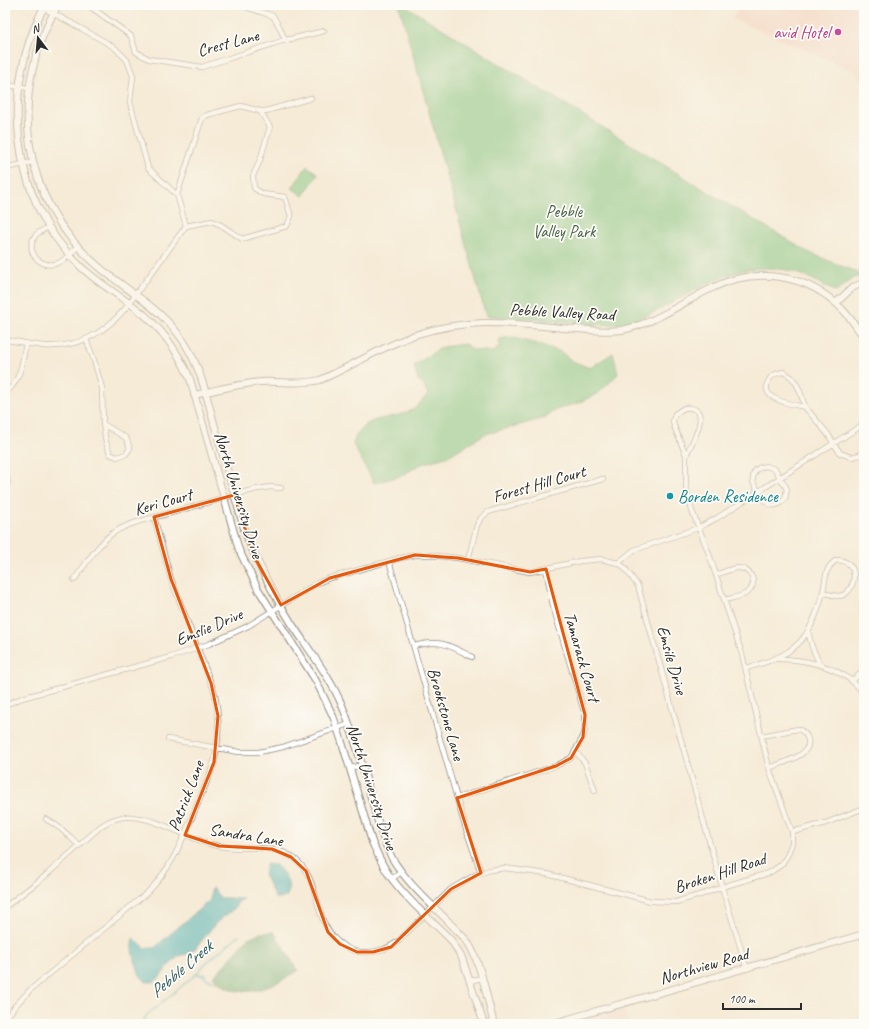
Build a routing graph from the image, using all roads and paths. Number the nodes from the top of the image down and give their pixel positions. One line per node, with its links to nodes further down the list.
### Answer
1 (58, 5): 5 (street, North University Drive)
2 (88, 5): 7 (street, Crest Lane)
3 (240, 5): 7 (street)
4 (42, 6): 5 (street); 9 (street, North University Drive)
5 (54, 13): 10 (street, North University Drive); 16 (street)
6 (324, 31): 7 (street, Crest Lane)
7 (286, 40)
8 (5, 85): 9 (street)
9 (17, 87): 10 (street); 14 (street, North University Drive)
10 (29, 88): 13 (street, North University Drive)
11 (311, 98): 12 (street)
12 (260, 111): 16 (street); 17 (street)
13 (33, 162): 14 (street); 19 (street, North University Drive)
14 (22, 165): 15 (street); 18 (street, North University Drive)
15 (5, 168)
16 (177, 194): 17 (street)
17 (186, 226): 22 (street)
18 (48, 227): 20 (street, North University Drive); 20 (street)
19 (77, 246): 20 (street); 22 (street, North University Drive)
20 (70, 255): 24 (street, North University Drive)
21 (864, 282): 23 (street)
22 (136, 294): 24 (street); 30 (street, North University Drive)
23 (836, 303): 25 (street, Pebble Valley Road); 30 (street, Pebble Valley Road)
24 (129, 304): 27 (street); 31 (street, North University Drive)
25 (864, 338)
26 (5, 340): 28 (street)
27 (86, 340): 28 (street); 33 (street)
28 (26, 342): 29 (street)
29 (7, 392)
30 (205, 392): 31 (street, Pebble Valley Road); 44 (street, North University Drive)
31 (194, 395): 45 (street, North University Drive)
32 (805, 407): 32 (street); 35 (street)
33 (103, 424): 33 (street)
34 (862, 427): 35 (street)
35 (834, 444): 36 (street); 39 (street)
36 (864, 450)
37 (686, 455): 37 (street); 47 (street, Broken Hill Road)
38 (5, 472): 41 (street)
39 (781, 478): 43 (street); 43 (street); 43 (street)
40 (603, 479): 48 (street, Forest Hill Court)
41 (5, 487)
42 (281, 488): 44 (street, Keri Court)
43 (758, 492): 47 (street)
44 (234, 495): 45 (street, Keri Court); 56 (street, North University Drive)
45 (223, 498): 46 (street, Keri Court); 57 (street, North University Drive)
46 (154, 517): 53 (street, Keri Court); 60 (street, Patrick Lane)
47 (698, 528): 50 (street); 52 (street, Broken Hill Road)
48 (468, 560): 49 (street, Emslie Drive); 51 (street)
49 (390, 561): 56 (street, Emslie Drive); 59 (street, Brookstone Lane)
50 (618, 563): 51 (street); 88 (street, Emsile Drive)
51 (546, 569): 74 (street, Tamarack Court)
52 (716, 575): 55 (street, Broken Hill Road); 55 (street)
53 (74, 580)
54 (823, 592): 54 (street); 58 (street)
55 (724, 600): 64 (street, Broken Hill Road)
56 (281, 605): 57 (street, Emslie Drive); 69 (street, North University Drive)
57 (272, 611): 60 (street, Emslie Drive); 70 (street, North University Drive)
58 (808, 631): 62 (street); 63 (street)
59 (414, 646): 61 (street); 79 (street, Brookstone Lane)
60 (198, 648): 68 (street, Emslie Drive); 73 (street, Patrick Lane)
61 (472, 657)
62 (775, 659): 63 (street); 64 (street)
63 (820, 665): 66 (street)
64 (746, 668): 71 (street, Broken Hill Road)
65 (864, 670): 66 (street)
66 (852, 681): 67 (street)
67 (864, 693)
68 (5, 705)
69 (349, 724): 70 (street); 75 (street, North University Drive)
70 (338, 728): 73 (street); 76 (street, North University Drive)
71 (762, 736): 77 (street, Broken Hill Road); 77 (street)
72 (168, 739): 73 (street)
73 (217, 747): 83 (street, Patrick Lane)
74 (575, 751): 78 (street); 79 (street, Tamarack Court)
75 (362, 765): 76 (street); 85 (street, North University Drive)
76 (350, 768): 87 (street, North University Drive)
77 (769, 768): 82 (street, Broken Hill Road)
78 (595, 791)
79 (457, 798): 86 (street, Brookstone Lane)
80 (864, 808): 82 (street)
81 (46, 819): 84 (street)
82 (792, 832): 88 (street, Broken Hill Road)
83 (185, 835): 84 (street, Sandra Lane); 91 (street, Sandra Lane); 96 (street, Patrick Lane)
84 (79, 846): 89 (street, Sandra Lane)
85 (401, 872): 87 (street); 90 (street, North University Drive)
86 (481, 873): 88 (street, Broken Hill Road); 90 (street, Broken Hill Road)
87 (392, 879): 91 (street, North University Drive)
88 (722, 887): 93 (street, Emsile Drive)
89 (5, 907)
90 (434, 907): 91 (street, Broken Hill Road); 94 (street, North University Drive)
91 (426, 915): 95 (street, North University Drive)
92 (864, 934): 93 (street, Northview Road)
93 (747, 969): 99 (street, Northview Road)
94 (482, 978): 95 (street); 98 (street, North University Drive)
95 (470, 981): 97 (street, North University Drive)
96 (5, 1020)
97 (484, 1024)
98 (494, 1024)
99 (551, 1024)

